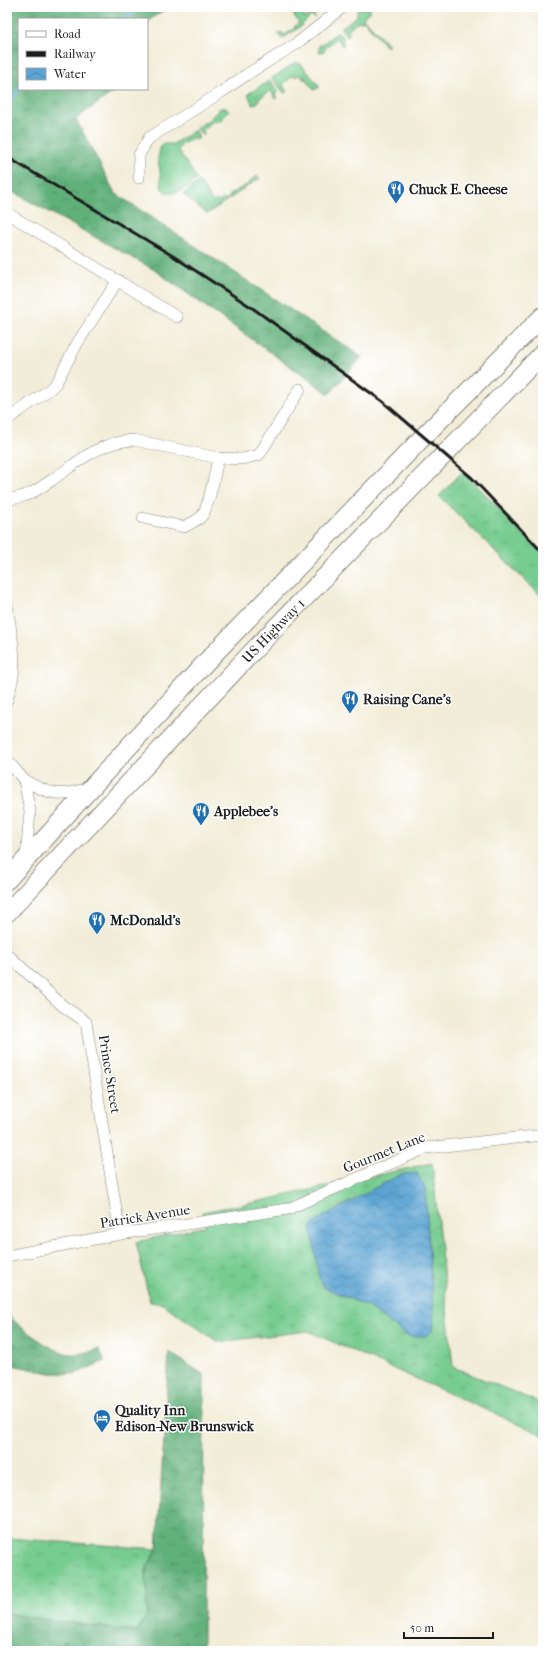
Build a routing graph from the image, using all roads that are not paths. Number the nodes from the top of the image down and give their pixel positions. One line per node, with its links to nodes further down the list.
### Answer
1 (343, 7): 2 (street)
2 (139, 178)
3 (7, 213): 4 (street)
4 (118, 280): 6 (street); 9 (street)
5 (543, 316): 17 (highway)
6 (177, 317)
7 (543, 353): 20 (highway, US Highway 1)
8 (300, 389): 10 (street)
9 (7, 420)
10 (218, 458): 11 (street); 12 (street)
11 (7, 500)
12 (143, 518)
13 (7, 604): 14 (street)
14 (7, 700)
15 (7, 761): 16 (street)
16 (24, 780): 17 (street); 18 (street)
17 (94, 786): 18 (highway)
18 (26, 859): 19 (highway)
19 (7, 880)
20 (7, 913)
21 (7, 954): 24 (street, Prince Street)
22 (543, 1135): 23 (street, Gourmet Lane)
23 (288, 1209): 24 (street, Patrick Avenue)
24 (120, 1234): 25 (street, Patrick Avenue)
25 (7, 1256)

